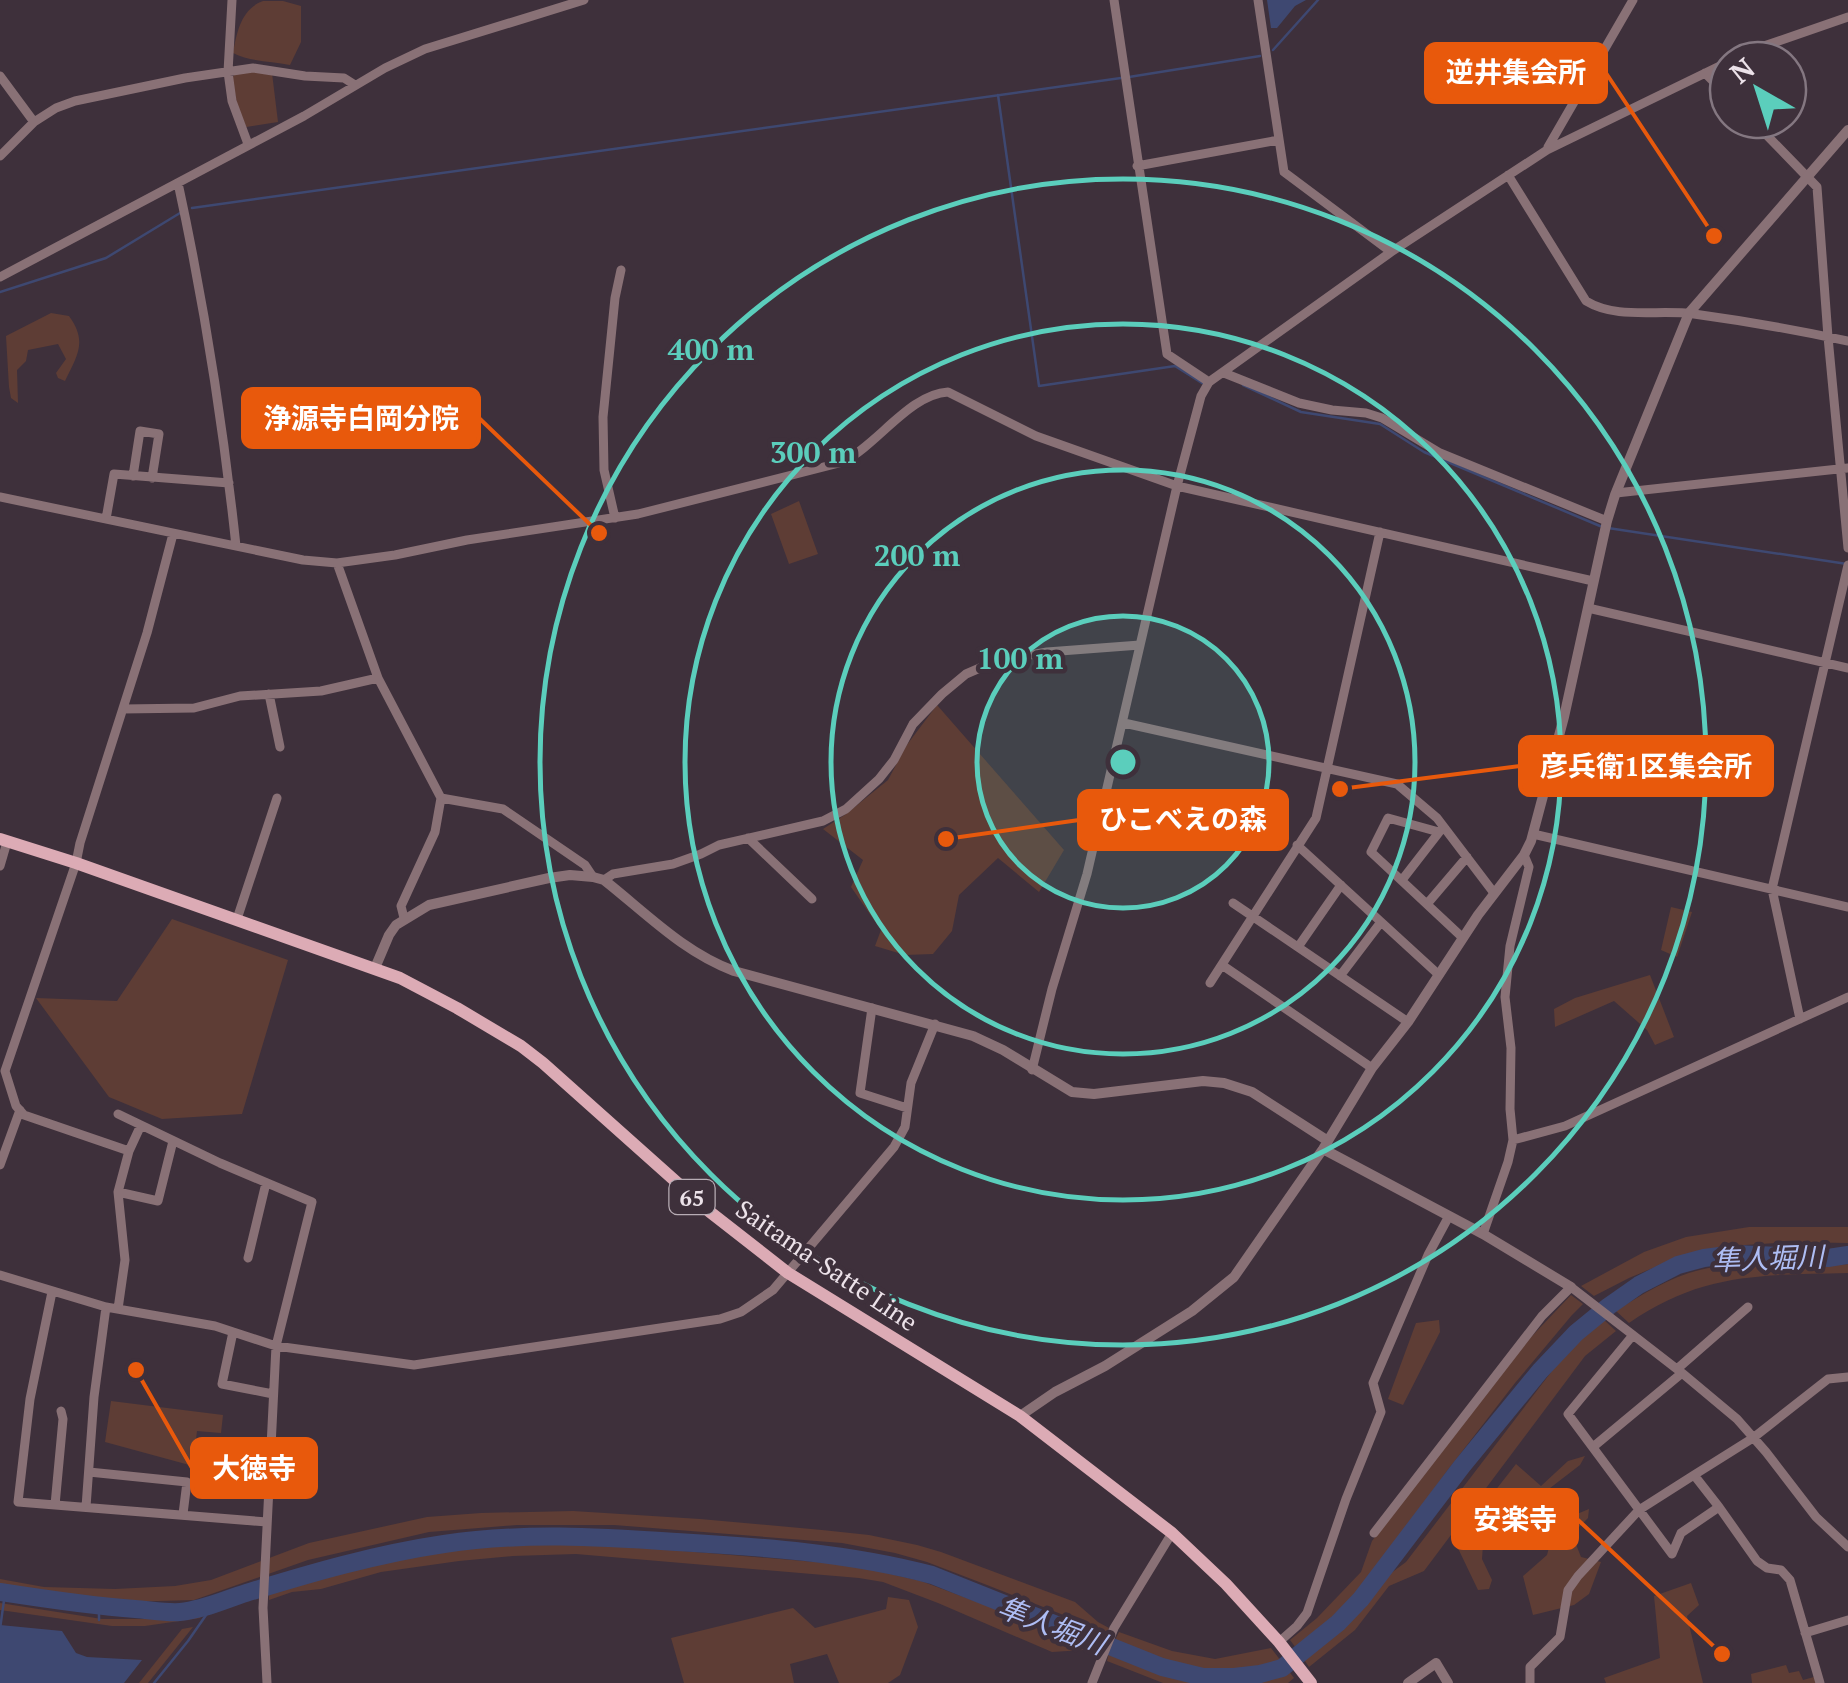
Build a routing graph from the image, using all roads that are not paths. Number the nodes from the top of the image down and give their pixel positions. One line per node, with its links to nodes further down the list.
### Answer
1 (232, 0): 8 (street)
2 (584, 0): 13 (street)
3 (1114, 0): 21 (street)
4 (1258, 0): 16 (street)
5 (1633, 0): 19 (street)
6 (1848, 17): 7 (street)
7 (1781, 40)
8 (228, 72): 13 (street); 14 (street); 18 (street)
9 (1708, 72): 10 (street)
10 (1705, 73): 12 (street); 19 (street)
11 (0, 76): 14 (street)
12 (1708, 76)
13 (355, 85): 18 (street)
14 (34, 122): 20 (street)
15 (1845, 136): 23 (street)
16 (1279, 140): 21 (street); 25 (street)
17 (1772, 140): 23 (street)
18 (248, 144): 24 (street)
19 (1547, 150): 22 (street)
20 (0, 156)
21 (1137, 166): 32 (street)
22 (1508, 175): 25 (street); 28 (street)
23 (1808, 176): 28 (street); 29 (street)
24 (178, 183): 27 (street); 36 (street)
25 (1391, 252): 31 (street)
26 (621, 270): 40 (street)
27 (0, 277)
28 (1689, 313): 29 (street); 38 (street)
29 (1828, 337): 30 (street); 33 (street)
30 (1848, 341)
31 (1224, 372): 32 (street); 42 (street)
32 (1209, 382): 37 (street)
33 (1844, 468): 38 (street); 46 (street)
34 (133, 476): 35 (street); 35 (street); 41 (street)
35 (152, 478): 36 (street)
36 (229, 483): 45 (street)
37 (1176, 486): 40 (street); 43 (street); 51 (street)
38 (1616, 493): 42 (street)
39 (0, 497): 41 (street)
40 (615, 518): 47 (street)
41 (106, 519): 44 (street)
42 (1607, 522): 49 (street)
43 (1380, 532): 49 (street); 59 (street)
44 (172, 534): 45 (street); 56 (street)
45 (236, 546): 47 (street)
46 (1848, 548)
47 (337, 563): 54 (street)
48 (1848, 565): 52 (street)
49 (1594, 581): 50 (street)
50 (1588, 608): 52 (street); 63 (street)
51 (1140, 646): 57 (street); 64 (street)
52 (1824, 662): 53 (street); 74 (street)
53 (1848, 668)
54 (378, 678): 55 (street); 61 (street)
55 (270, 694): 56 (street); 58 (street)
56 (123, 709): 69 (street)
57 (1124, 723): 59 (street); 97 (street)
58 (280, 747)
59 (1328, 768): 62 (street); 66 (street)
60 (277, 798): 82 (street)
61 (441, 798): 71 (street); 81 (street)
62 (1442, 830): 68 (street); 72 (street); 72 (street)
63 (1533, 834): 67 (street); 74 (street)
64 (748, 838): 71 (street); 76 (street)
65 (3, 841): 69 (main road, Saitama-Satte Line / 65); 70 (street)
66 (1297, 845): 73 (street); 80 (street)
67 (1524, 855): 75 (street); 103 (street)
68 (1467, 857): 75 (street); 78 (street)
69 (76, 863): 82 (main road, Saitama-Satte Line / 65); 98 (street)
70 (0, 866)
71 (599, 878): 81 (street); 92 (street)
72 (1402, 880): 78 (street)
73 (1341, 885): 83 (street); 85 (street)
74 (1772, 890): 79 (street); 93 (street)
75 (1494, 893): 84 (street)
76 (812, 899)
77 (1233, 902): 80 (street)
78 (1427, 904): 84 (street)
79 (1848, 907)
80 (1253, 916): 85 (street); 86 (street)
81 (404, 918): 87 (street)
82 (237, 920): 87 (main road, Saitama-Satte Line / 65)
83 (1381, 922): 88 (street); 89 (street)
84 (1463, 938): 88 (street)
85 (1298, 948): 89 (street)
86 (1222, 965): 90 (street); 96 (street)
87 (375, 968): 113 (main road, Saitama-Satte Line / 65)
88 (1439, 975): 94 (street)
89 (1340, 976): 94 (street)
90 (1210, 983)
91 (1848, 997): 93 (street)
92 (872, 1008): 95 (street); 99 (street)
93 (1800, 1019): 103 (street)
94 (1408, 1022): 96 (street)
95 (936, 1024): 97 (street); 99 (street)
96 (1372, 1068): 105 (street)
97 (1032, 1070): 105 (street)
98 (2, 1071): 100 (street)
99 (908, 1108): 113 (street)
100 (20, 1110): 106 (street); 107 (street)
101 (118, 1114): 102 (street)
102 (140, 1125): 104 (street); 106 (street)
103 (1513, 1140): 111 (street)
104 (173, 1141): 108 (street); 109 (street)
105 (1326, 1145): 110 (street); 127 (street)
106 (130, 1151): 109 (street)
107 (0, 1165)
108 (266, 1182): 112 (street); 122 (street)
109 (118, 1192): 119 (street)
110 (1450, 1216): 111 (street); 143 (street)
111 (1483, 1234): 115 (street)
112 (248, 1258)
113 (788, 1273): 122 (street); 127 (main road, Saitama-Satte Line / 65)
114 (0, 1275): 116 (street)
115 (1572, 1287): 120 (street); 139 (street)
116 (52, 1292): 117 (street); 132 (street)
117 (106, 1307): 119 (street); 130 (street)
118 (1748, 1307): 123 (street)
119 (118, 1309): 121 (street)
120 (1630, 1331): 123 (street); 129 (street)
121 (233, 1332): 122 (street); 125 (street)
122 (276, 1346): 125 (street)
123 (1680, 1371): 128 (street); 129 (street)
124 (1848, 1377): 128 (street)
125 (274, 1394): 137 (street)
126 (61, 1411): 132 (street)
127 (1020, 1416): 138 (main road, Saitama-Satte Line / 65)
128 (1753, 1438): 131 (street); 140 (street)
129 (1592, 1448): 135 (street)
130 (89, 1472): 133 (street); 136 (street)
131 (1694, 1475): 134 (street); 135 (street)
132 (54, 1505): 133 (street)
133 (86, 1507): 136 (street)
134 (1719, 1507): 135 (street); 142 (street)
135 (1639, 1510): 149 (street)
136 (182, 1514): 137 (street)
137 (267, 1522): 144 (street)
138 (1172, 1533): 143 (main road, Saitama-Satte Line / 65); 145 (street)
139 (1374, 1533)
140 (1845, 1542)
141 (1848, 1620): 142 (street)
142 (1805, 1632): 150 (street)
143 (1278, 1642): 146 (main road, Saitama-Satte Line / 65)
144 (267, 1683)
145 (1092, 1683)
146 (1311, 1683)
147 (1408, 1683): 148 (street)
148 (1448, 1683)
149 (1530, 1683)
150 (1820, 1683)

